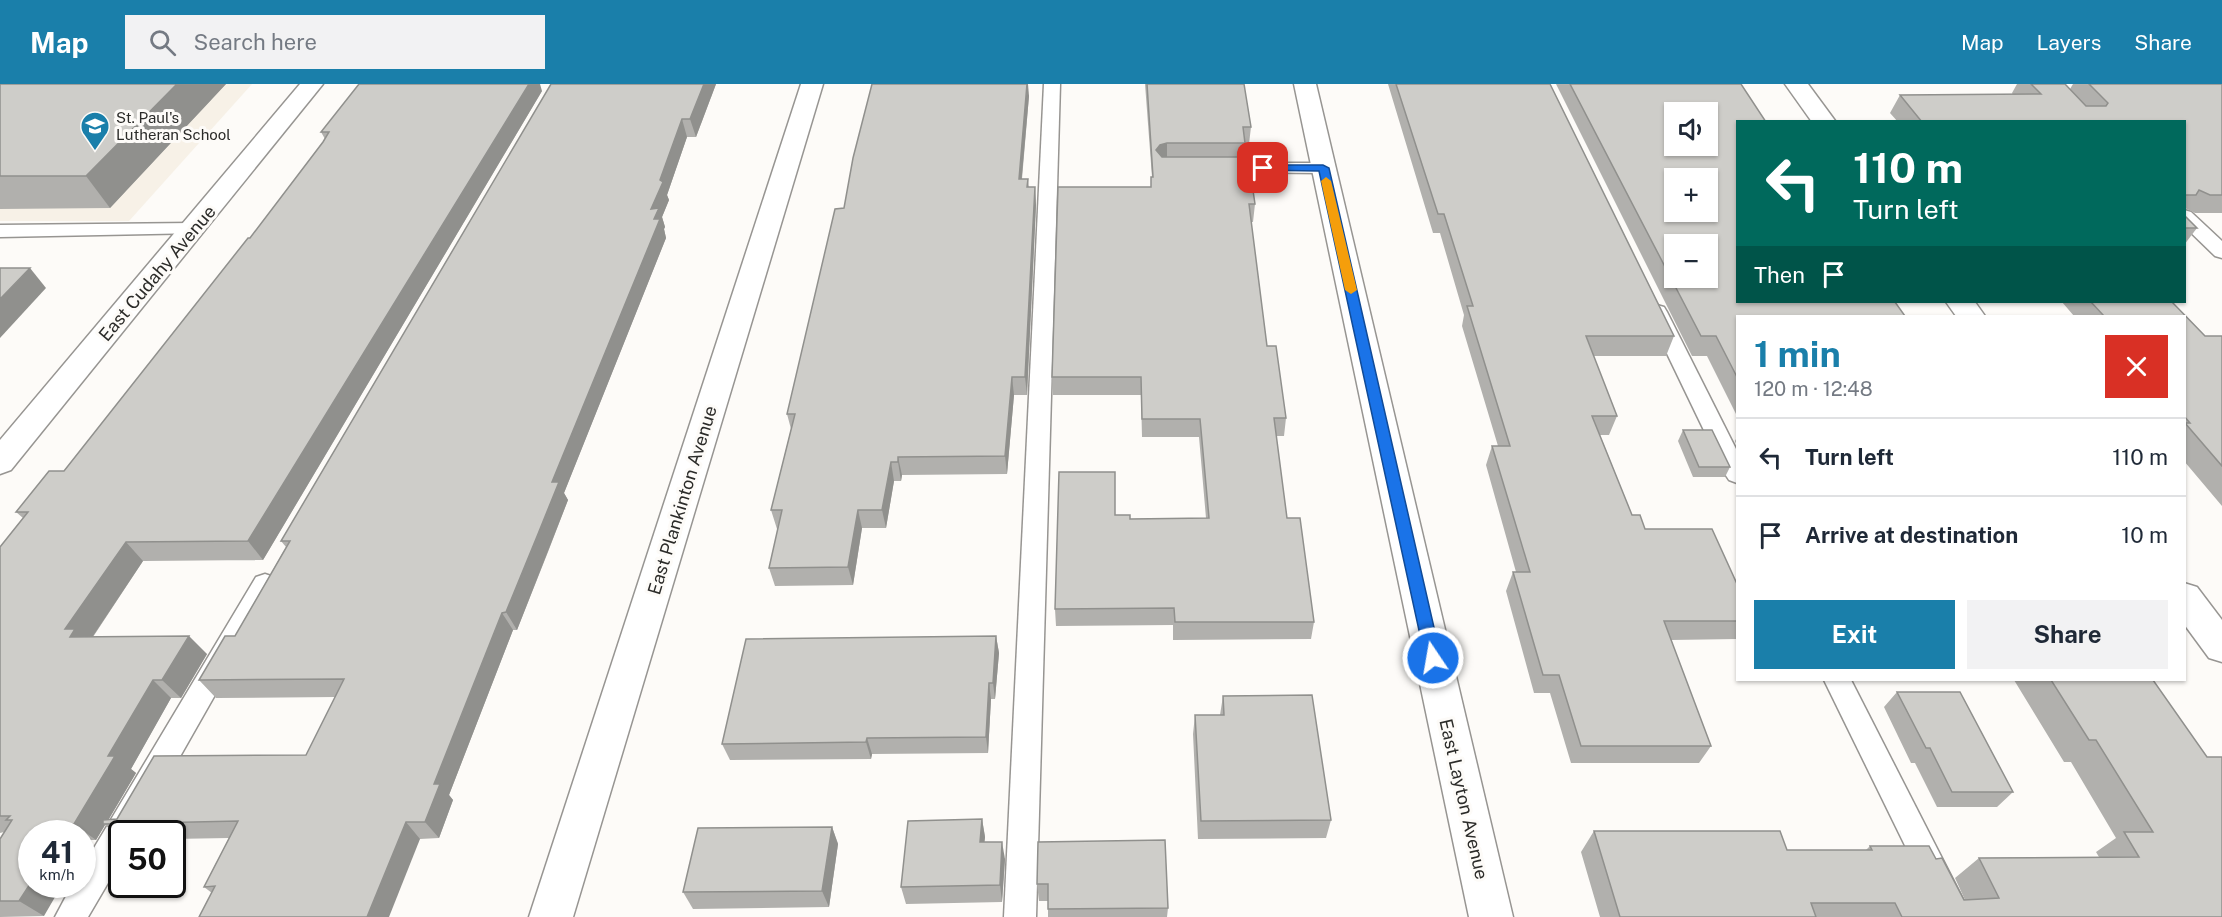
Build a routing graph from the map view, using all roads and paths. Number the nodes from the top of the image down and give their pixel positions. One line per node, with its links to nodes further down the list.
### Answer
1 (312, 84): 10 (street, East Cudahy Avenue)
2 (812, 84): 23 (street, East Plankinton Avenue)
3 (1052, 84): 24 (lane)
4 (1305, 84): 8 (street, East Layton Avenue)
5 (1796, 84): 6 (street)
6 (1823, 120)
7 (1199, 168): 8 (lane)
8 (1323, 168): 25 (street, East Layton Avenue)
9 (2186, 218): 12 (lane)
10 (194, 229): 11 (lane); 16 (street, East Cudahy Avenue)
11 (0, 231)
12 (2222, 252)
13 (1649, 295): 17 (lane)
14 (1961, 303): 15 (street)
15 (1970, 315)
16 (0, 462)
17 (1736, 472)
18 (275, 567): 22 (lane)
19 (2186, 600): 20 (street)
20 (2222, 647)
21 (1838, 681): 26 (lane)
22 (71, 917)
23 (551, 917)
24 (1020, 917)
25 (1491, 917)
26 (1956, 917)

